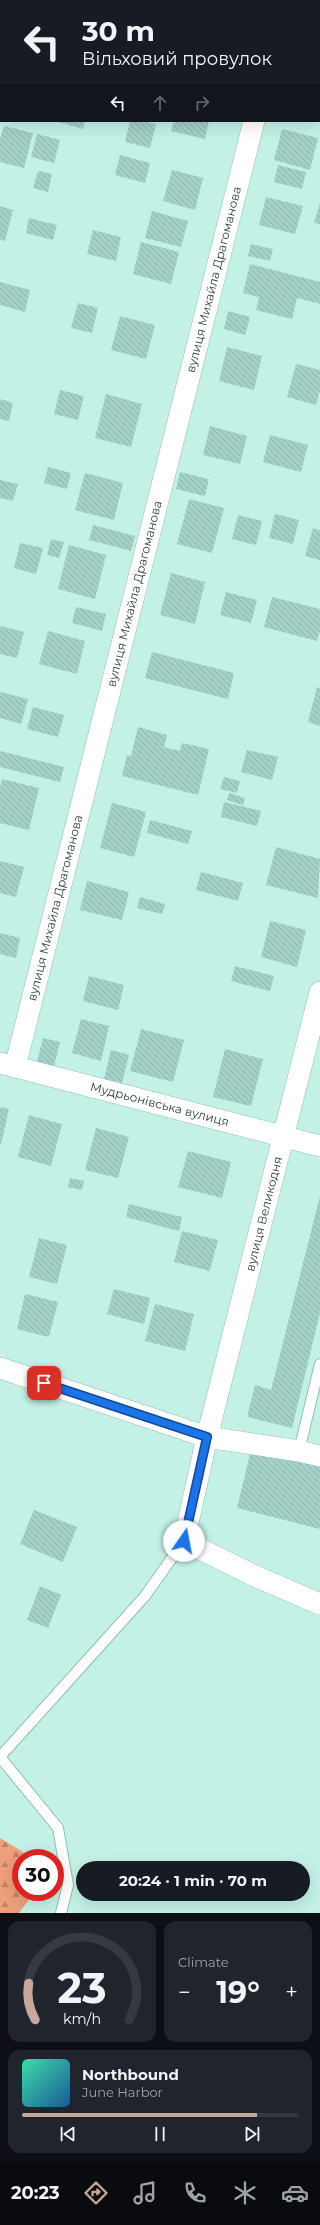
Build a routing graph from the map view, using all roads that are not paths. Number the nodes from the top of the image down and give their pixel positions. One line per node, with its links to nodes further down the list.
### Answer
1 (254, 122): 3 (street, вулиця Михайла Драгоманова)
2 (320, 992): 4 (street, вулиця Великодня)
3 (8, 1065): 4 (street, Мудрьонівська вулиця)
4 (284, 1136): 5 (street, Мудрьонівська вулиця); 8 (street, вулиця Великодня)
5 (320, 1146)
6 (320, 1364): 9 (lane)
7 (0, 1368): 8 (street)
8 (207, 1437): 9 (street); 11 (street, вулиця Великодня)
9 (299, 1451): 10 (street)
10 (320, 1456)
11 (184, 1541): 12 (street); 13 (lane)
12 (320, 1604)
13 (0, 1757): 14 (lane)
14 (61, 1913)

